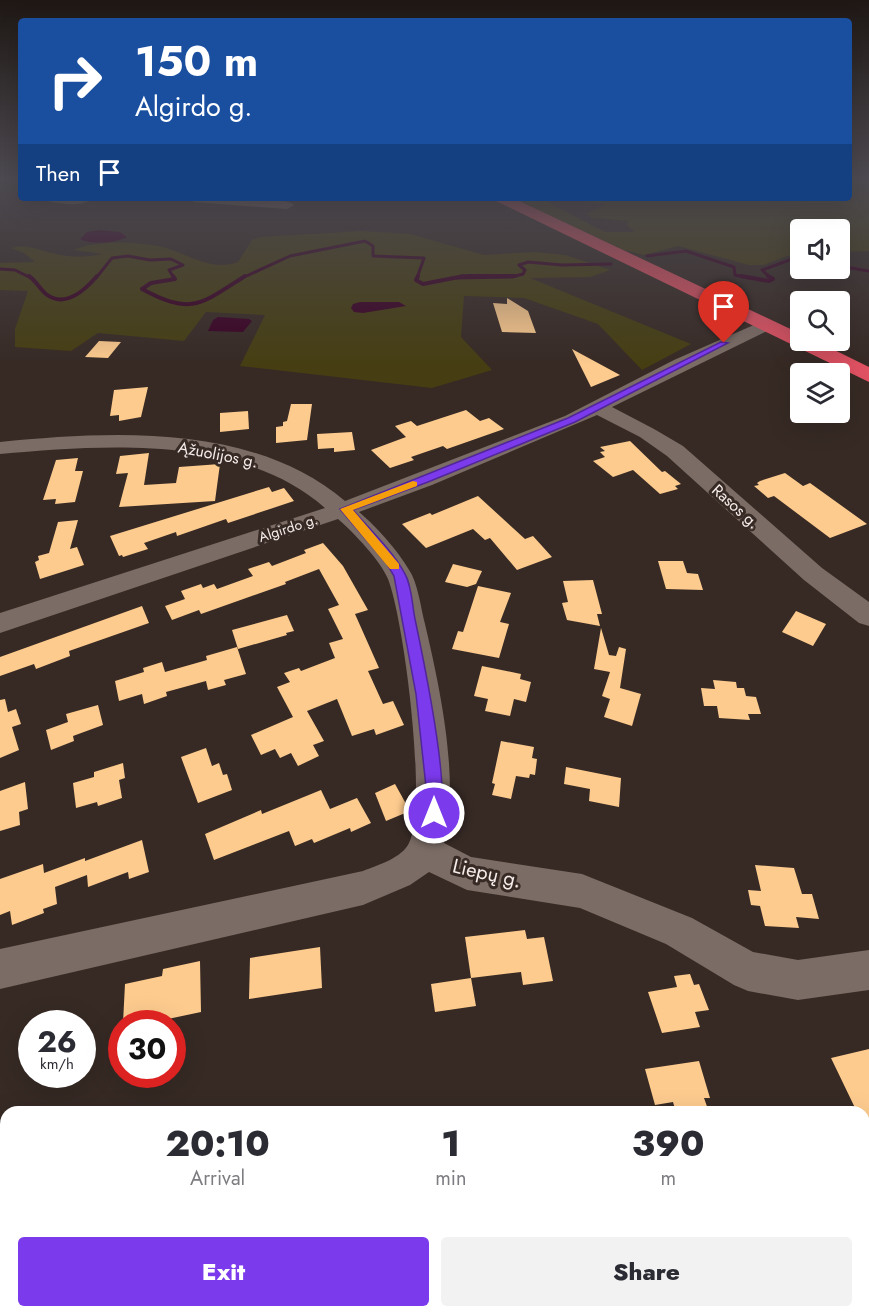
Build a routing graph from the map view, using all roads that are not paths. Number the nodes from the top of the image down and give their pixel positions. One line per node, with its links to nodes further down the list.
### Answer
1 (591, 241): 2 (highway)
2 (765, 325): 3 (highway); 4 (street, Algirdo g.)
3 (869, 375)
4 (596, 408): 6 (street, Algirdo g.); 7 (street, Rasos g.)
5 (0, 448): 6 (street, Ąžuolijos g.)
6 (345, 509): 8 (street, Algirdo g.); 9 (street, Ąžuolijos g.)
7 (869, 616)
8 (0, 623)
9 (424, 851): 10 (street); 11 (street, Liepų g.)
10 (0, 969)
11 (869, 970)

